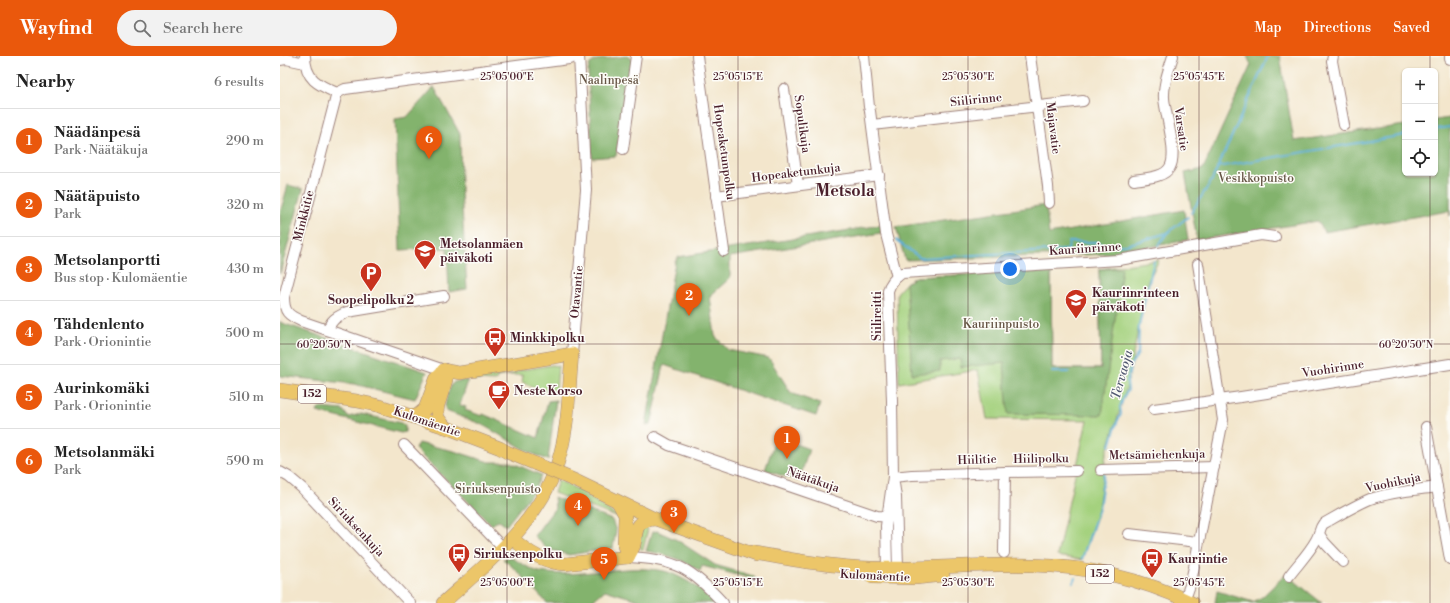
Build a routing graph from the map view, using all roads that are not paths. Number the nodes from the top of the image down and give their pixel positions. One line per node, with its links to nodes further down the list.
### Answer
1 (579, 56): 11 (street); 29 (street, Otavantie)
2 (636, 56): 16 (street)
3 (697, 56): 20 (street, Hopeaketunpolku)
4 (864, 56): 15 (street)
5 (1030, 56): 13 (street, Majavatie)
6 (1173, 56): 18 (street, Varsatie)
7 (1333, 56): 14 (street)
8 (280, 60): 9 (street)
9 (305, 60): 11 (street)
10 (784, 89): 19 (street, Sopulikuja)
11 (337, 93): 27 (street, Minkkitie)
12 (1083, 100): 13 (street, Siilirinne)
13 (1037, 106): 15 (street, Siilirinne); 21 (street, Majavatie)
14 (1344, 125)
15 (872, 126): 17 (street)
16 (623, 150)
17 (879, 175): 19 (street, Hopeaketunkuja); 25 (street)
18 (1134, 180)
19 (798, 186): 20 (street, Hopeaketunkuja)
20 (716, 196): 23 (street, Hopeaketunpolku)
21 (1049, 203)
22 (1275, 237): 25 (street, Kauriinrinne)
23 (724, 251)
24 (1198, 264): 34 (street)
25 (897, 277): 47 (street, Siilireitti)
26 (444, 296): 28 (street)
27 (283, 312): 28 (street, Minkkitie)
28 (328, 330): 31 (street, Minkkitie)
29 (572, 354): 31 (main road, Minkkitie); 57 (main road, Otavantie)
30 (1450, 364): 34 (street, Vuohirinne)
31 (444, 370): 36 (main road); 37 (main road)
32 (280, 390): 33 (main road, Kulomäentie / 152)
33 (345, 400): 36 (main road, Kulomäentie / 152); 41 (main road, Kulomäentie / 152)
34 (1220, 400): 35 (street, Vuohirinne); 42 (street)
35 (1154, 409)
36 (415, 416): 37 (main road, Kulomäentie / 152)
37 (445, 427): 41 (main road, Kulomäentie / 152)
38 (1426, 427): 49 (street)
39 (655, 437): 52 (street, Näätäkuja)
40 (404, 445): 59 (street)
41 (507, 452): 48 (main road, Kulomäentie / 152, bridge)
42 (1214, 467): 43 (street, Metsämiehenkuja); 58 (street)
43 (1101, 470)
44 (1077, 471): 46 (street, Hiilipolku)
45 (280, 472): 67 (street, Siriuksenkuja)
46 (1005, 472): 47 (street, Hiilitie); 61 (street, Hiilitie)
47 (893, 478): 52 (street, Siilireitti)
48 (576, 481): 50 (main road, Kulomäentie / 152); 56 (main road, Kulomäentie / 152)
49 (1437, 487): 51 (street); 55 (street, Vuohikuja)
50 (618, 502): 53 (main road, Kulomäentie / 152); 60 (main road)
51 (1446, 512): 62 (street)
52 (892, 517): 64 (street, Siilireitti)
53 (655, 519): 56 (main road, Kulomäentie / 152); 60 (main road)
54 (1129, 534): 58 (street)
55 (1319, 534): 63 (street); 65 (street, Vuohikuja)
56 (709, 537): 64 (main road, Kulomäentie / 152)
57 (512, 538): 59 (main road, Otavantie); 60 (main road)
58 (1198, 542): 66 (street)
59 (503, 548): 68 (main road, Otavantie)
60 (628, 557): 69 (street)
61 (1004, 559): 64 (main road, Kulomäentie / 152); 66 (main road, Kulomäentie / 152)
62 (1450, 559)
63 (1343, 562)
64 (893, 571)
65 (1289, 576)
66 (1188, 601)
67 (410, 603)
68 (443, 603)
69 (723, 603)

